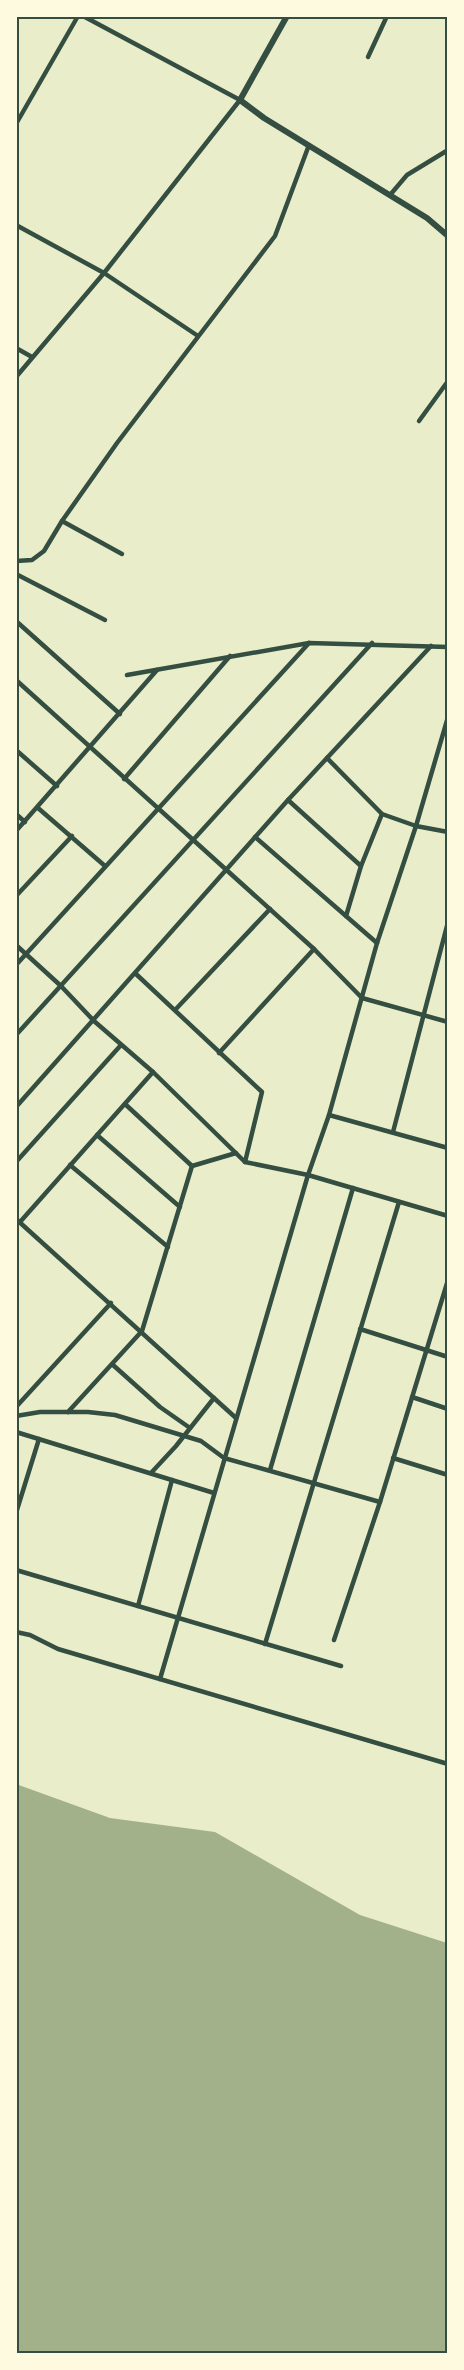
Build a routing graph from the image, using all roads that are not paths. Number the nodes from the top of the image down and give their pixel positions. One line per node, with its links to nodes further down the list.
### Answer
1 (80, 16): 5 (street); 6 (street)
2 (287, 16): 5 (street)
3 (387, 16): 4 (street)
4 (368, 57)
5 (240, 100): 8 (street); 13 (street)
6 (18, 117): 7 (street)
7 (16, 124)
8 (309, 145): 10 (street); 14 (street)
9 (447, 150): 10 (street)
10 (390, 195): 12 (street)
11 (16, 225): 13 (street)
12 (447, 236)
13 (104, 273): 14 (street); 16 (street)
14 (198, 336): 20 (street)
15 (16, 348): 16 (street)
16 (32, 357): 17 (street)
17 (16, 377)
18 (447, 381): 19 (street)
19 (418, 421)
20 (62, 521): 21 (street); 22 (street)
21 (122, 554)
22 (16, 561)
23 (16, 574): 24 (street)
24 (105, 620)
25 (16, 621): 34 (street)
26 (309, 643): 27 (street); 30 (street); 43 (street)
27 (372, 643): 28 (street); 52 (street)
28 (431, 646): 29 (street); 38 (street)
29 (447, 647)
30 (230, 656): 31 (street); 39 (street)
31 (157, 670): 32 (street); 34 (street)
32 (127, 675)
33 (16, 680): 36 (street)
34 (120, 714): 36 (street)
35 (447, 717): 47 (street)
36 (91, 748): 39 (street); 40 (street)
37 (16, 750): 40 (street)
38 (327, 758): 41 (street); 45 (street)
39 (124, 779): 43 (street)
40 (57, 786): 42 (street)
41 (288, 800): 51 (street); 54 (street)
42 (38, 808): 46 (street); 50 (street)
43 (157, 809): 52 (street); 53 (street)
44 (16, 814): 46 (street)
45 (382, 814): 47 (street); 54 (street)
46 (25, 822): 48 (street)
47 (416, 826): 49 (street); 60 (street)
48 (16, 831)
49 (447, 832)
50 (72, 836): 53 (street); 56 (street)
51 (255, 837): 55 (street); 58 (street)
52 (193, 840): 55 (street); 68 (street)
53 (105, 866): 65 (street)
54 (361, 866): 58 (street)
55 (227, 870): 57 (street); 67 (street)
56 (16, 896)
57 (270, 909): 62 (street); 70 (street)
58 (346, 916): 60 (street)
59 (447, 922): 63 (street)
60 (377, 943): 69 (street)
61 (16, 945): 65 (street)
62 (314, 949): 69 (street); 76 (street)
63 (440, 950): 64 (street); 71 (street)
64 (447, 952)
65 (26, 954): 66 (street); 68 (street)
66 (16, 965)
67 (136, 974): 70 (street); 72 (street)
68 (61, 986): 72 (street); 74 (street)
69 (362, 998): 71 (street); 80 (street)
70 (176, 1009): 76 (street)
71 (423, 1015): 73 (street); 81 (street)
72 (94, 1021): 75 (street); 79 (street)
73 (447, 1022)
74 (16, 1035)
75 (121, 1045): 77 (street); 85 (street)
76 (219, 1053): 86 (street)
77 (153, 1072): 78 (street); 84 (street)
78 (125, 1104): 82 (street); 88 (street)
79 (16, 1107)
80 (329, 1115): 81 (street); 89 (street)
81 (393, 1132): 83 (street)
82 (97, 1135): 87 (street); 92 (street)
83 (447, 1148)
84 (236, 1153): 86 (street); 88 (street)
85 (16, 1162)
86 (245, 1162): 89 (street)
87 (70, 1165): 94 (street); 95 (street)
88 (192, 1166): 92 (street)
89 (308, 1175): 90 (street); 110 (street)
90 (353, 1188): 91 (street); 117 (street)
91 (399, 1202): 93 (street); 99 (street)
92 (180, 1207): 95 (street)
93 (447, 1216)
94 (18, 1220): 98 (street)
95 (168, 1247): 100 (street)
96 (447, 1280): 97 (street)
97 (445, 1297): 101 (street)
98 (111, 1303): 100 (street); 106 (street)
99 (360, 1329): 101 (street); 121 (street)
100 (142, 1331): 103 (street); 105 (street)
101 (427, 1348): 102 (street); 104 (street)
102 (447, 1357)
103 (113, 1365): 108 (street); 111 (street)
104 (412, 1397): 107 (street); 116 (street)
105 (214, 1398): 110 (street); 111 (street)
106 (16, 1407)
107 (447, 1409)
108 (68, 1412): 109 (street); 113 (street)
109 (16, 1416)
110 (236, 1418): 115 (street)
111 (190, 1428): 113 (street)
112 (16, 1432): 114 (street)
113 (184, 1435): 115 (street); 118 (street)
114 (39, 1439): 118 (street); 124 (street)
115 (224, 1458): 117 (street); 122 (street)
116 (393, 1458): 119 (street); 123 (street)
117 (270, 1470): 121 (street)
118 (151, 1473): 120 (street)
119 (447, 1475)
120 (172, 1480): 122 (street); 126 (street)
121 (313, 1483): 123 (street); 130 (street)
122 (214, 1493): 127 (street)
123 (380, 1502): 129 (street)
124 (16, 1513)
125 (16, 1570): 126 (street)
126 (138, 1606): 127 (street)
127 (178, 1617): 130 (street); 132 (street)
128 (16, 1632): 132 (street)
129 (334, 1640)
130 (265, 1644): 131 (street)
131 (341, 1666)
132 (160, 1679): 133 (street)
133 (447, 1764)

